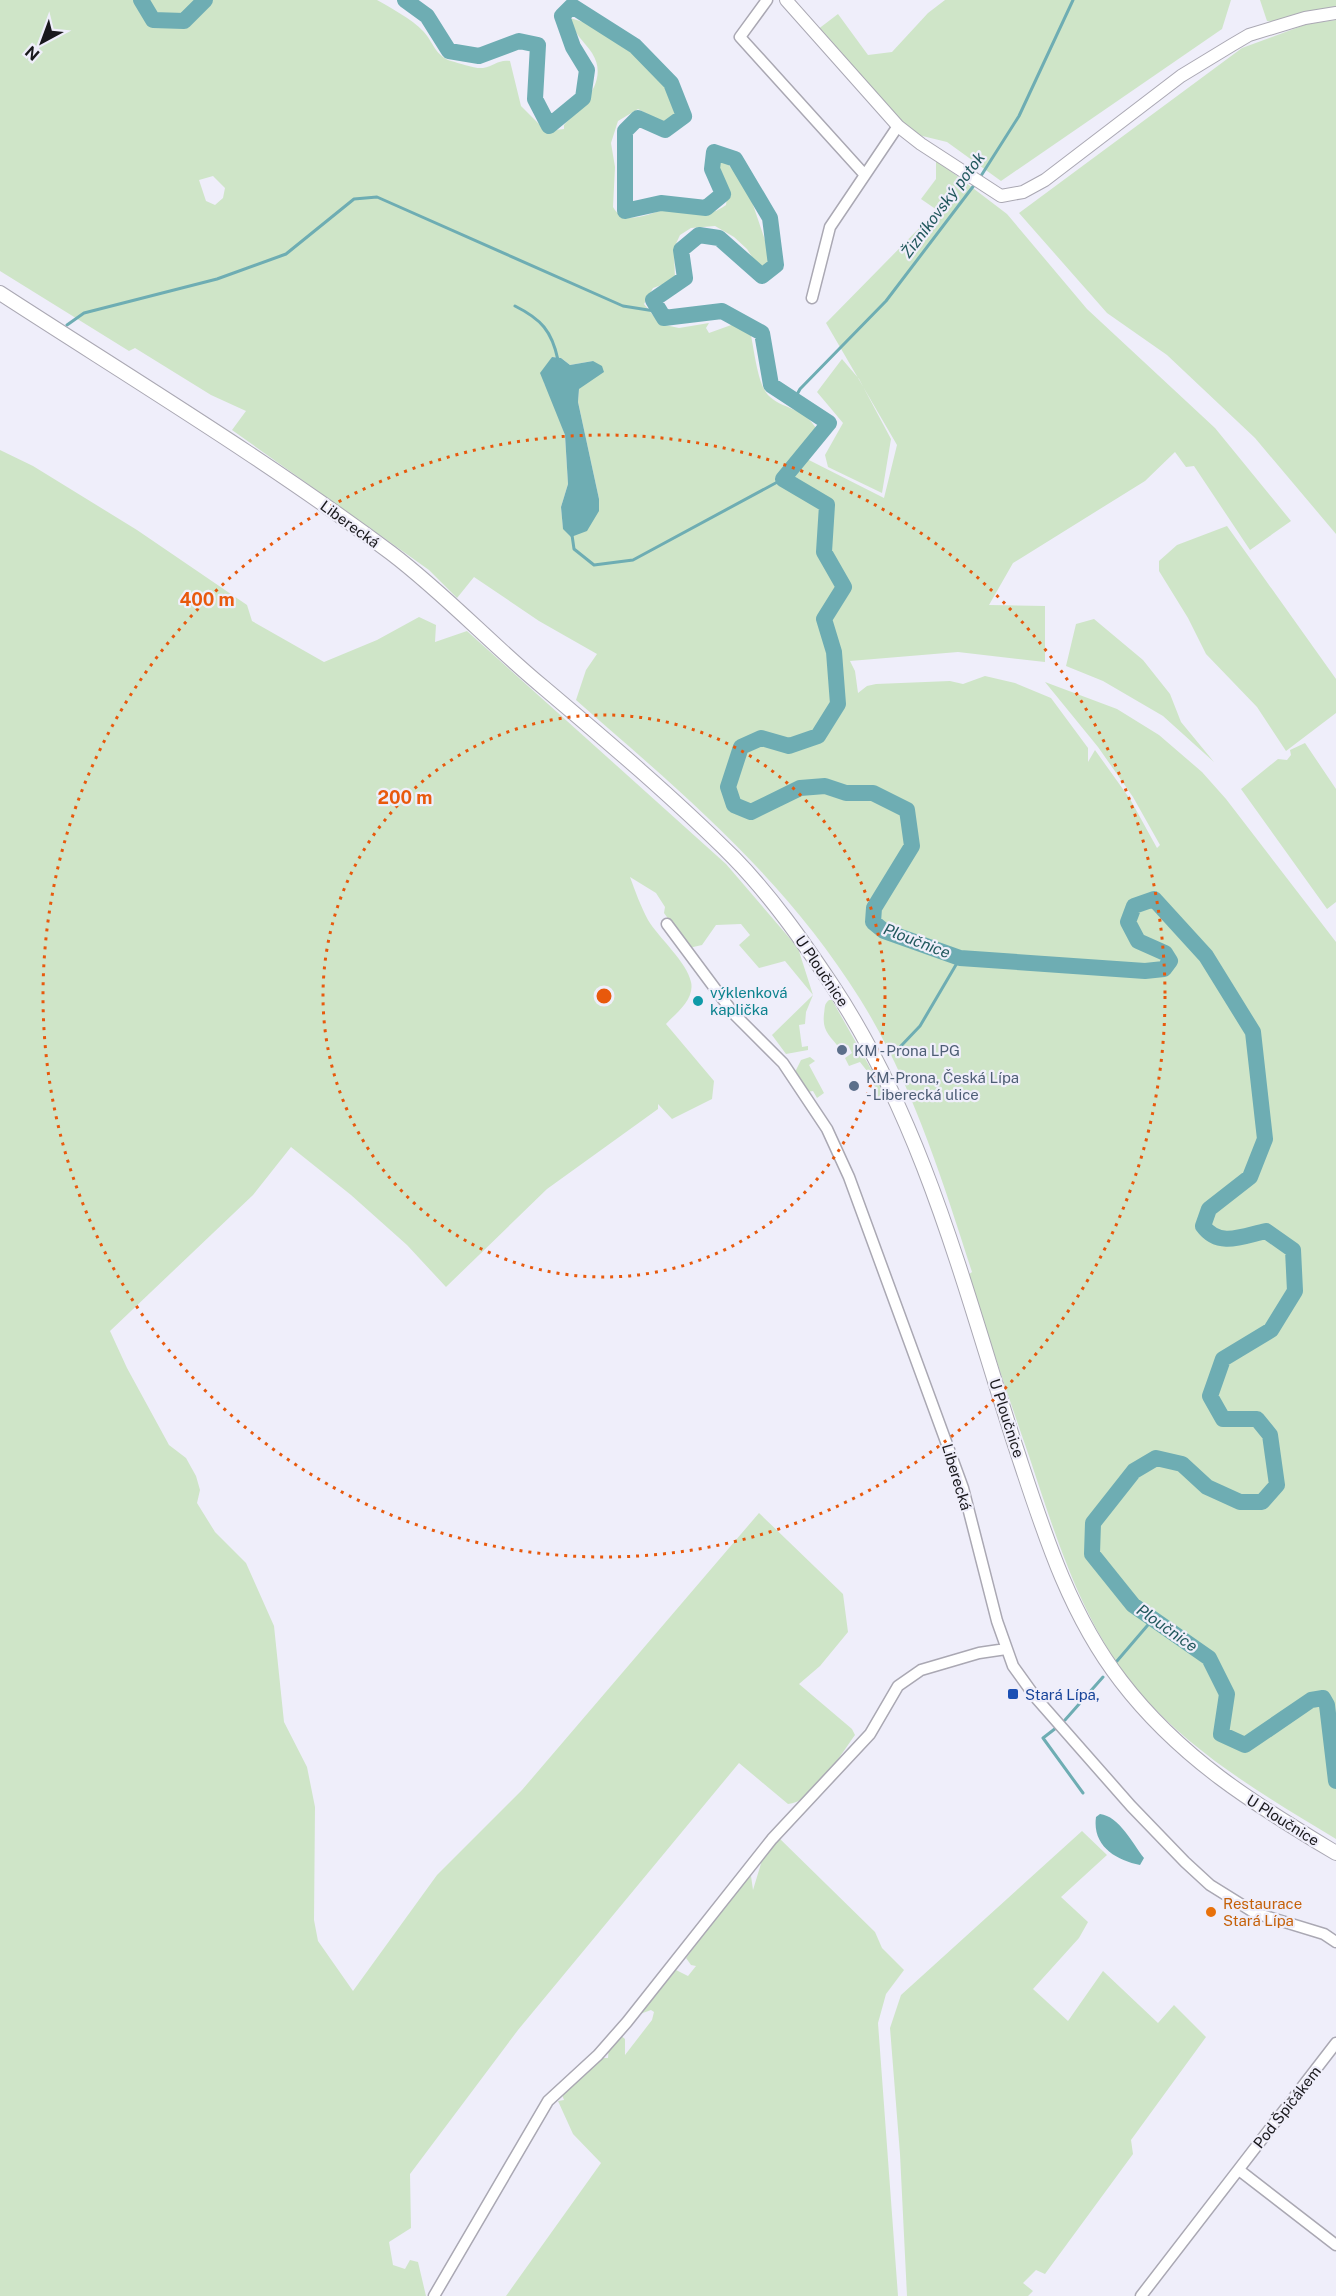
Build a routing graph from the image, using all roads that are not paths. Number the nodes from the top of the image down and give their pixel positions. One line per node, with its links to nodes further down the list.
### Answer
1 (767, 0): 5 (street)
2 (786, 0): 4 (street)
3 (1336, 13): 4 (street)
4 (898, 126): 5 (street)
5 (864, 174): 7 (street)
6 (0, 293): 8 (main road, Liberecká)
7 (812, 298)
8 (775, 906): 11 (main road, U Ploučnice)
9 (667, 924): 10 (street, Liberecká)
10 (1006, 1649): 12 (street, Liberecká); 16 (street)
11 (1336, 1853)
12 (1336, 1942)
13 (1336, 2043): 14 (street, Pod Špičákem)
14 (1239, 2170): 15 (street); 17 (street, Pod Špičákem)
15 (1336, 2245)
16 (435, 2296)
17 (1141, 2296)

